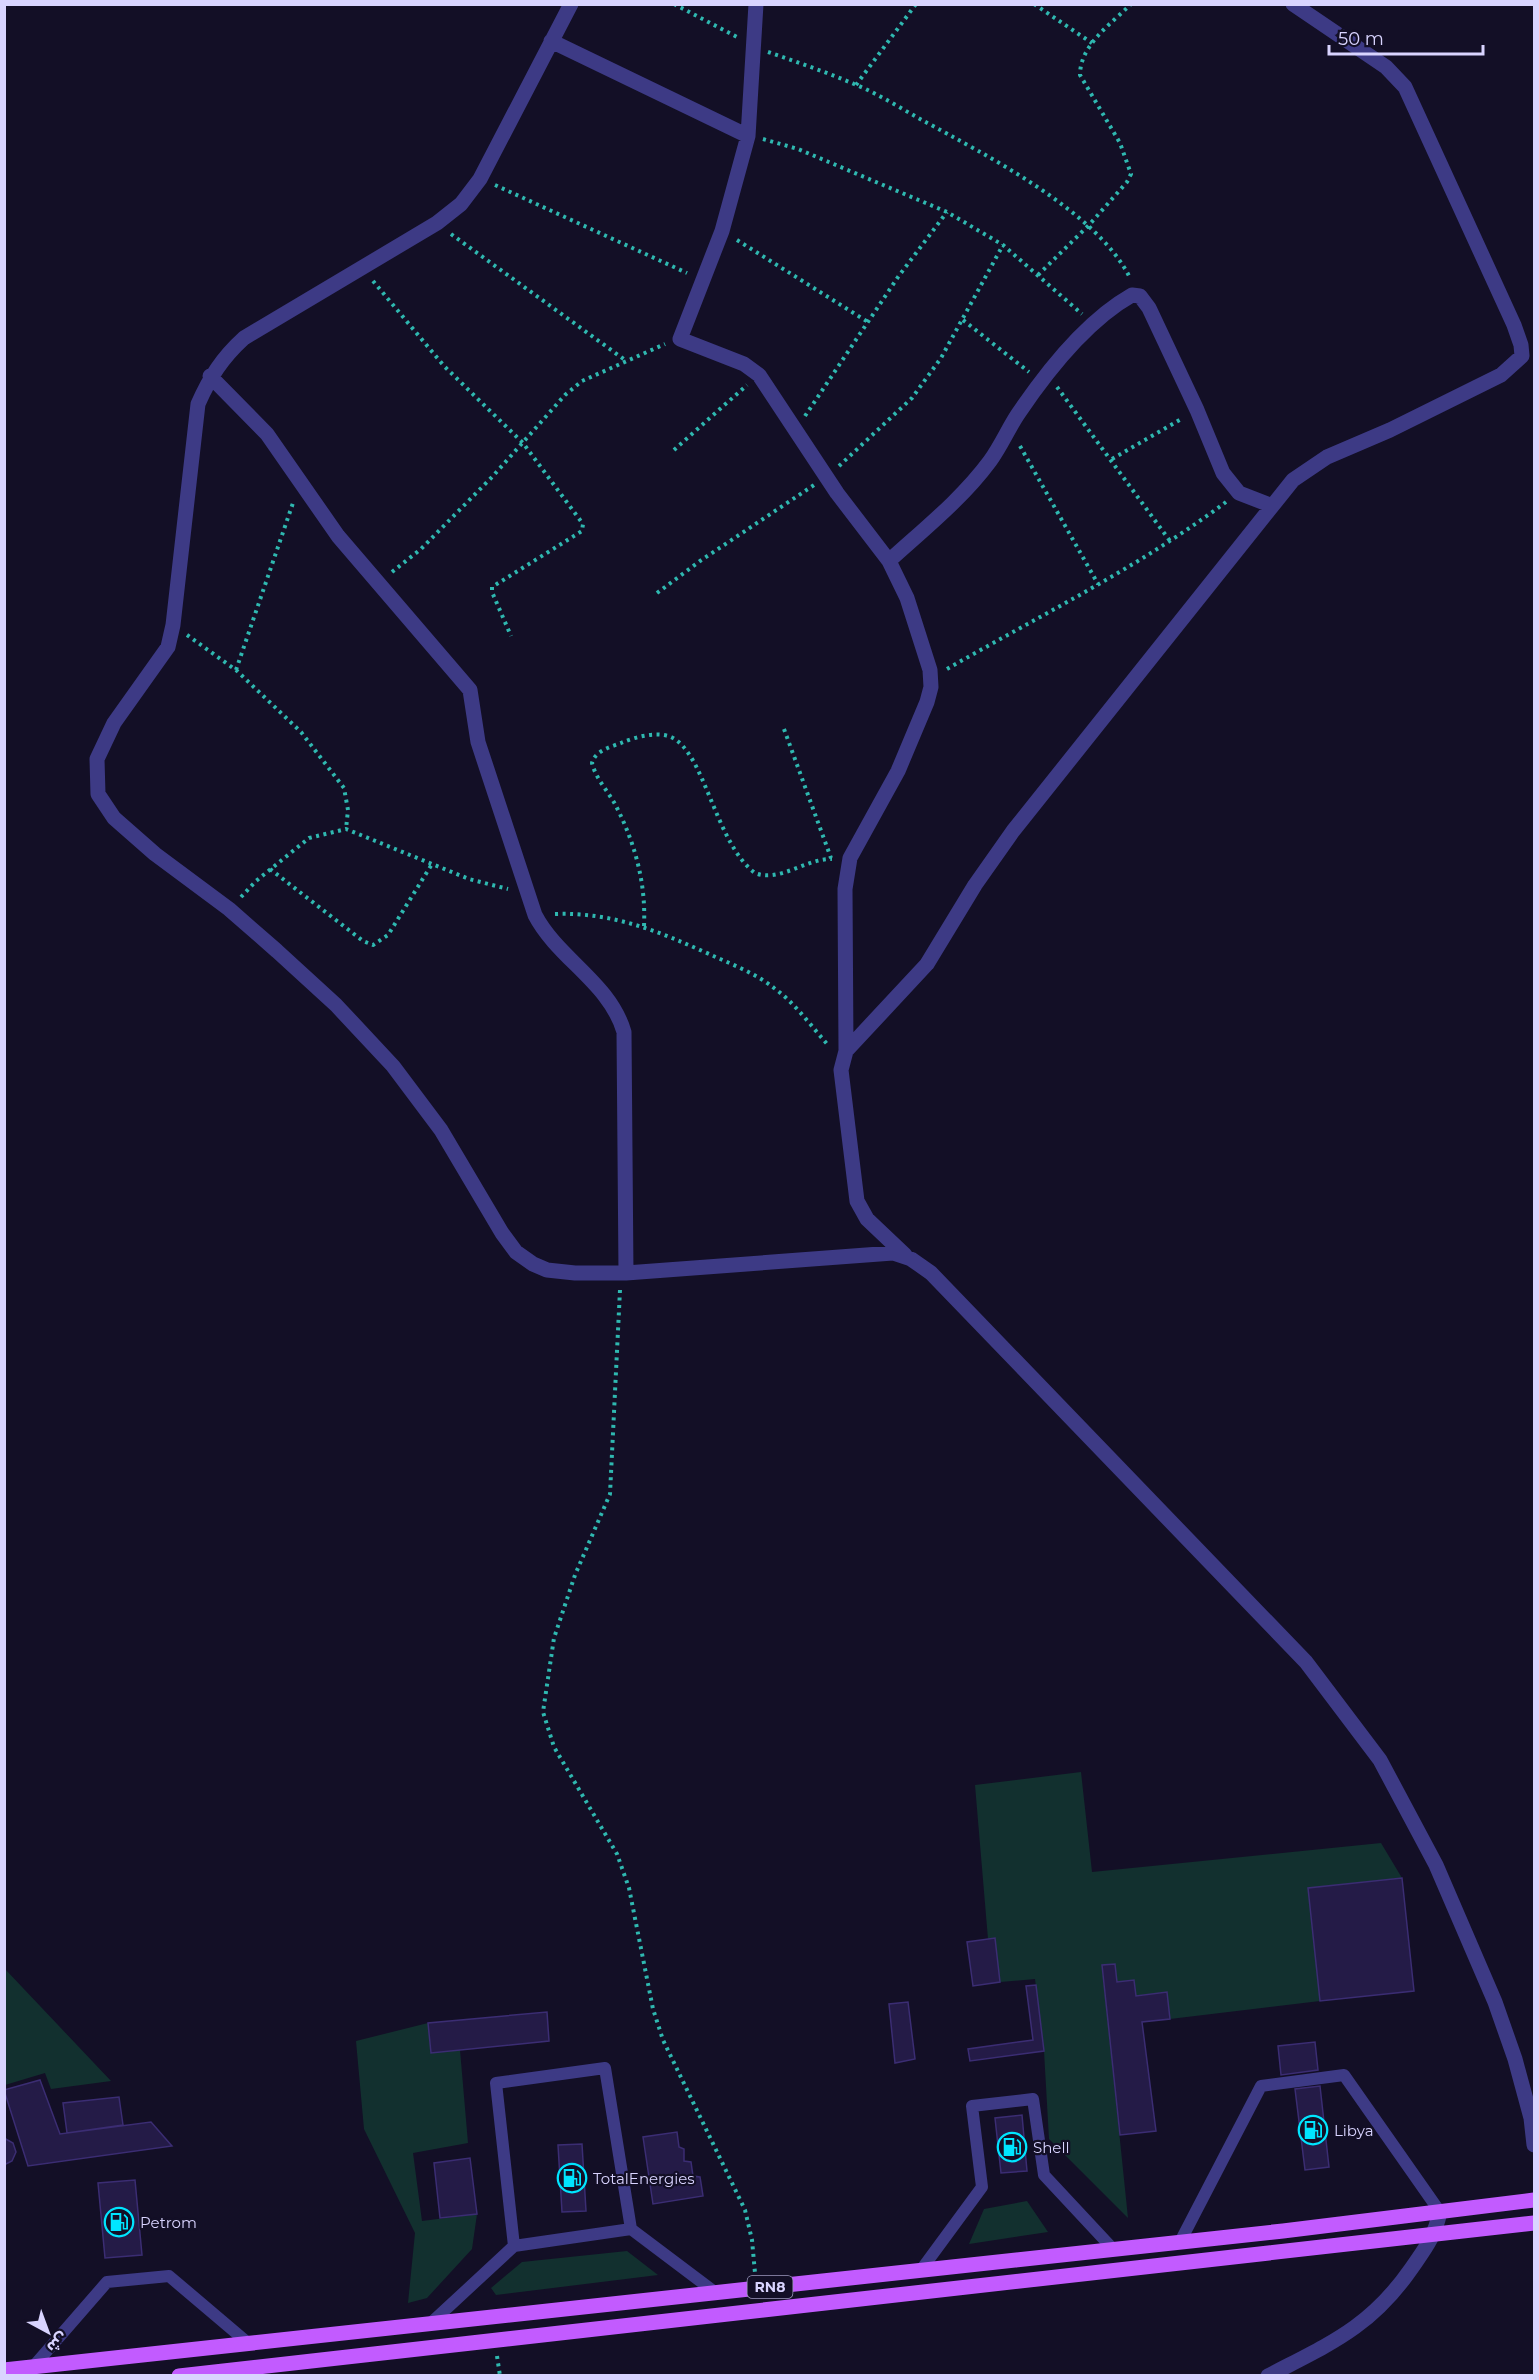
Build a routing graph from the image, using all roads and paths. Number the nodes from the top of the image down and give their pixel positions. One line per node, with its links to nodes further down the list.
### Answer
1 (571, 4): 8 (street)
2 (674, 4): 10 (path)
3 (756, 4): 10 (street)
4 (916, 4): 11 (path)
5 (1034, 4): 9 (path)
6 (1131, 4): 9 (path)
7 (1293, 4): 40 (street)
8 (551, 41): 12 (street); 13 (street)
9 (1092, 43): 16 (path)
10 (754, 46): 11 (path); 12 (street)
11 (856, 85): 16 (path)
12 (748, 136): 14 (path); 17 (street)
13 (480, 179): 15 (street); 21 (path)
14 (947, 212): 18 (path); 24 (path)
15 (437, 223): 19 (street); 27 (path)
16 (1089, 225): 20 (path); 22 (path)
17 (722, 231): 21 (street); 24 (path)
18 (1003, 245): 20 (path); 23 (path)
19 (362, 267): 29 (street); 34 (path)
20 (1038, 275): 25 (path)
21 (704, 280): 26 (street)
22 (1138, 295): 25 (street); 31 (street)
23 (963, 320): 30 (path); 37 (path)
24 (868, 322): 33 (path)
25 (1093, 325): 30 (street)
26 (680, 339): 27 (path); 28 (street)
27 (625, 360): 34 (path)
28 (759, 375): 33 (street); 35 (path)
29 (210, 376): 38 (street); 46 (street)
30 (1045, 378): 32 (street); 36 (path)
31 (1197, 410): 36 (path); 39 (street)
32 (1009, 430): 42 (street); 44 (path)
33 (797, 431): 37 (street)
34 (523, 443): 43 (path); 47 (path)
35 (674, 450)
36 (1112, 460): 41 (path)
37 (827, 477): 42 (street); 45 (path)
38 (300, 482): 43 (street); 48 (path)
39 (1239, 493): 40 (street); 41 (path)
40 (1270, 505): 60 (street)
41 (1170, 541): 44 (path)
42 (889, 561): 49 (street)
43 (378, 583): 56 (street)
44 (1098, 584): 49 (path)
45 (657, 593)
46 (173, 625): 48 (path); 57 (street)
47 (511, 636)
48 (236, 670): 51 (path)
49 (931, 678): 54 (street)
50 (784, 729): 52 (path)
51 (346, 830): 53 (path); 55 (path)
52 (832, 859): 54 (path); 59 (path)
53 (432, 864): 55 (path); 56 (path)
54 (847, 865): 60 (street)
55 (270, 869): 57 (path)
56 (529, 895): 58 (street)
57 (229, 909): 62 (street)
58 (535, 915): 59 (path); 62 (street)
59 (644, 926): 60 (path)
60 (844, 1056): 61 (street)
61 (905, 1255): 62 (street); 63 (street)
62 (624, 1273): 74 (path)
63 (1533, 2117): 64 (street)
64 (1534, 2145)
65 (1534, 2200): 66 (main road, RN8)
66 (1440, 2212): 69 (street); 70 (main road, RN8); 70 (lane)
67 (1534, 2223): 69 (main road, RN8)
68 (631, 2229): 71 (lane); 71 (lane); 75 (lane)
69 (1435, 2235): 80 (main road, RN8); 81 (street)
70 (1180, 2242): 72 (main road, RN8)
71 (514, 2246): 76 (lane)
72 (1113, 2249): 73 (main road, RN8); 73 (lane)
73 (921, 2270): 74 (main road, RN8)
74 (756, 2288): 75 (main road, RN8)
75 (716, 2292): 76 (main road, RN8)
76 (432, 2322): 77 (main road, RN8)
77 (248, 2343): 78 (main road, RN8); 78 (lane)
78 (33, 2367): 79 (main road, RN8)
79 (4, 2370)
80 (180, 2376)
81 (1268, 2376)

